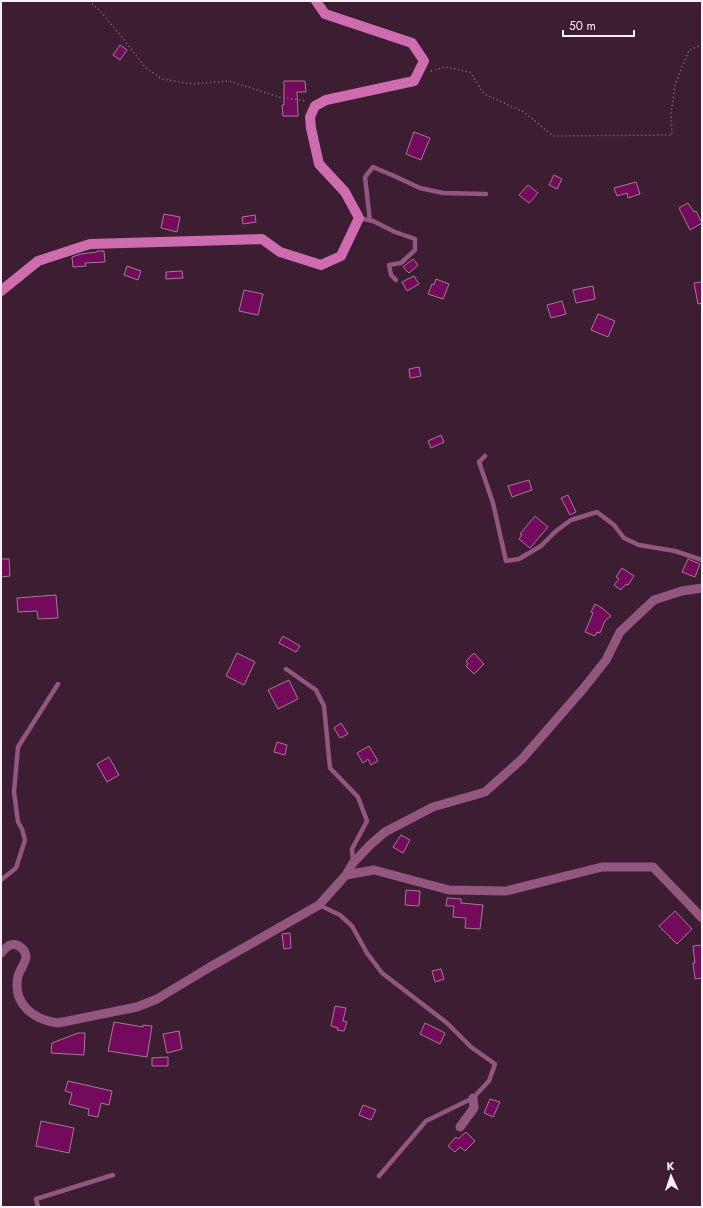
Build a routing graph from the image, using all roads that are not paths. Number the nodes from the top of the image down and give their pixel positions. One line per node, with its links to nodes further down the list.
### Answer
1 (316, 1): 3 (street)
2 (486, 194): 4 (lane)
3 (359, 218): 4 (lane); 6 (street)
4 (370, 221): 5 (lane)
5 (396, 280)
6 (1, 291)
7 (485, 456): 8 (lane)
8 (702, 560)
9 (702, 588): 12 (street)
10 (286, 669): 12 (lane)
11 (58, 684): 14 (lane)
12 (353, 863): 13 (street)
13 (346, 875): 15 (street); 16 (street)
14 (1, 880)
15 (319, 905): 17 (street); 18 (lane)
16 (702, 918)
17 (1, 953)
18 (472, 1098): 19 (street); 21 (lane)
19 (460, 1127)
20 (113, 1175): 22 (lane)
21 (379, 1176)
22 (38, 1207)

